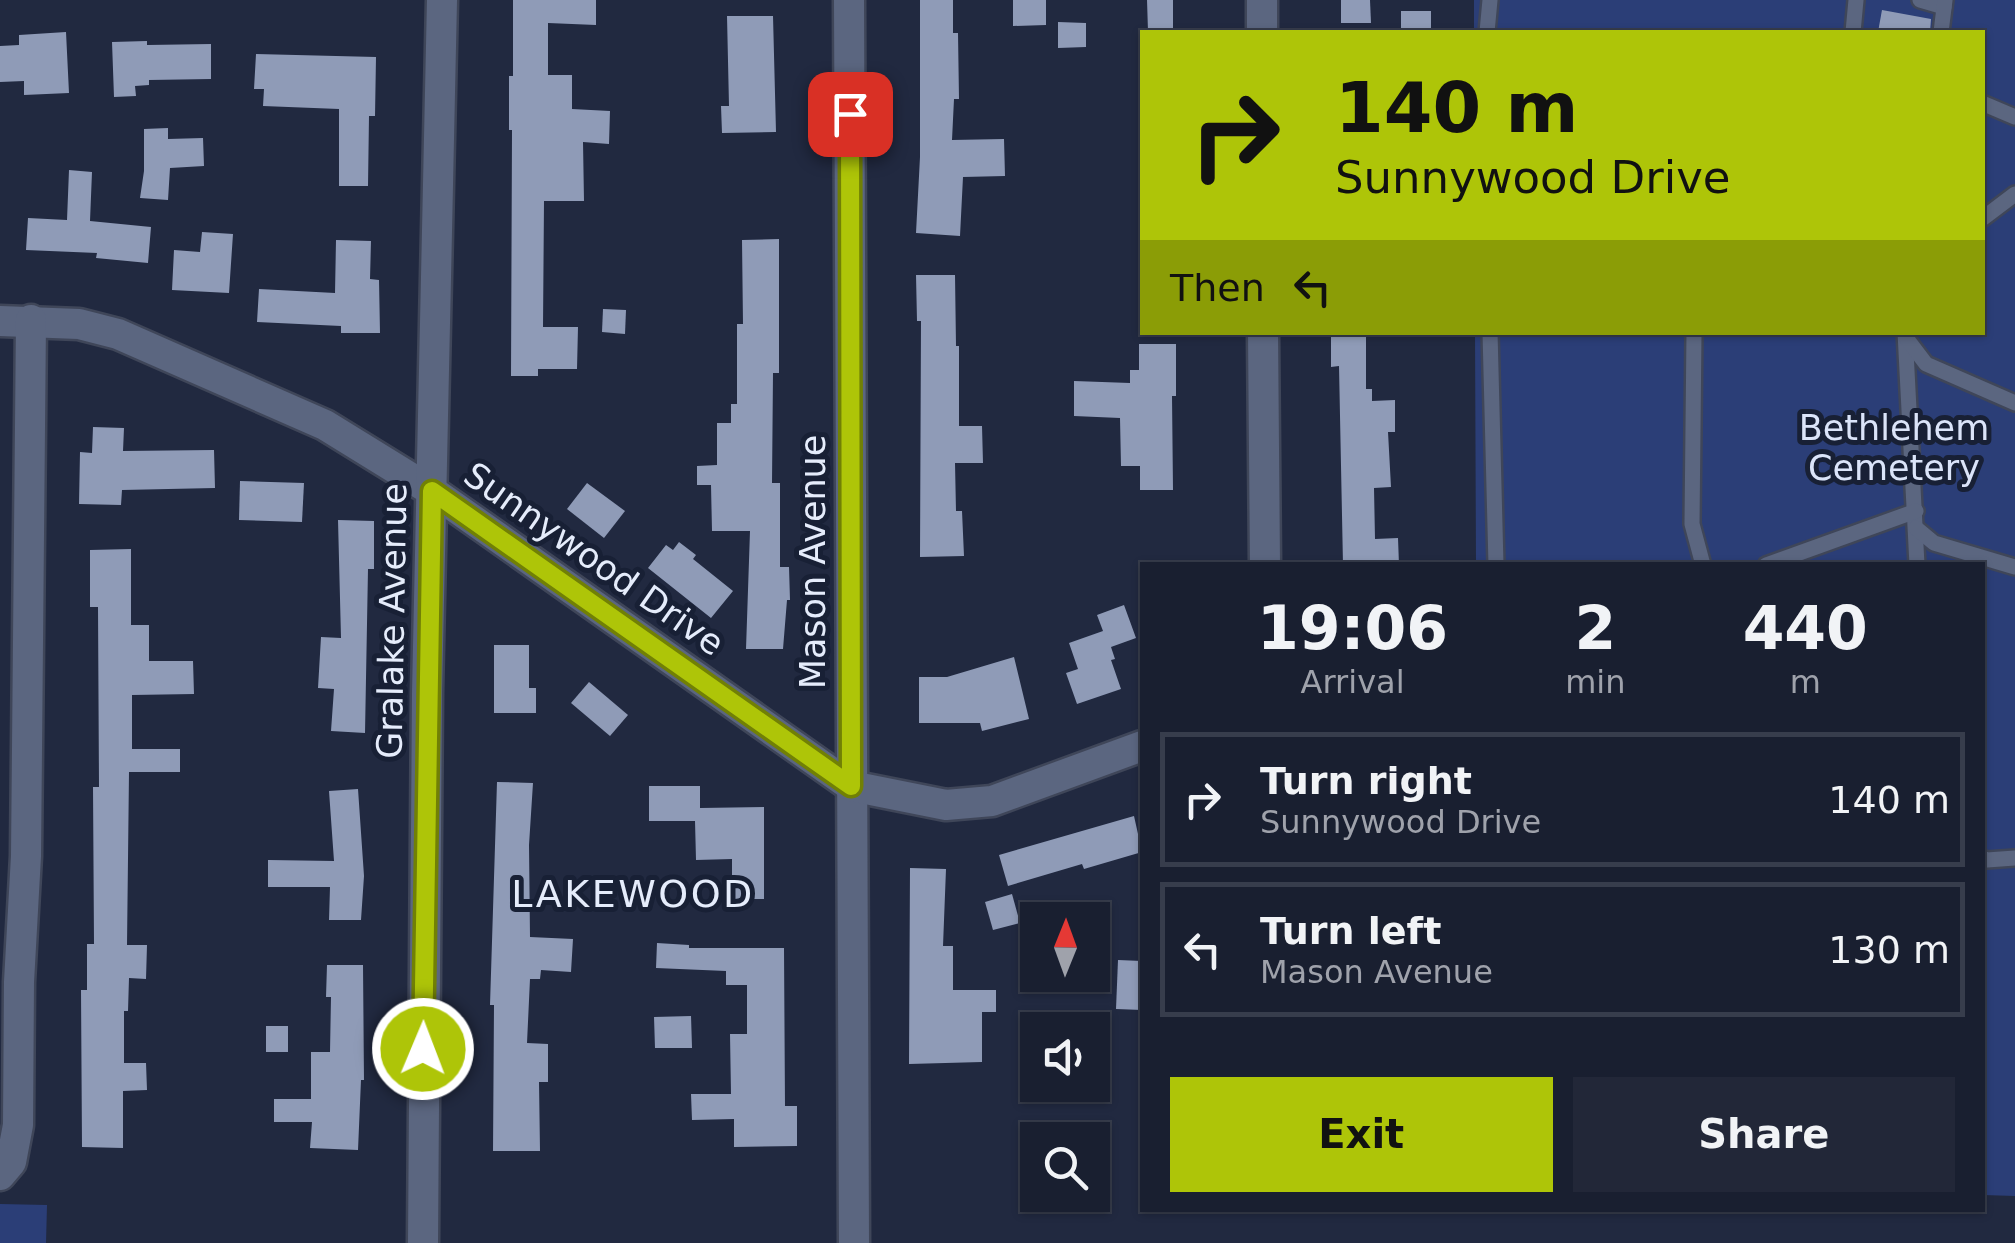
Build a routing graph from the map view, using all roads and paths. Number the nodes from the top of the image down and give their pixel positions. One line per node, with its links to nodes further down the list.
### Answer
1 (440, 0): 23 (street, Gralake Avenue)
2 (849, 0): 32 (street, Mason Avenue)
3 (1262, 0): 8 (street)
4 (1490, 0): 9 (lane)
5 (1856, 0): 10 (lane)
6 (1920, 0): 7 (lane)
7 (1945, 3): 11 (lane)
8 (1262, 30)
9 (1487, 30)
10 (1854, 30)
11 (1941, 30)
12 (1985, 104): 13 (lane)
13 (2015, 117)
14 (2015, 194): 15 (lane)
15 (1985, 217)
16 (31, 320): 17 (street, Sunnywood Drive); 23 (street, Sunnywood Drive); 33 (street)
17 (0, 321)
18 (1264, 335): 25 (street)
19 (1490, 335): 26 (lane)
20 (1694, 335): 27 (lane)
21 (1906, 336): 22 (lane); 24 (lane)
22 (2015, 403)
23 (432, 491): 32 (street, Sunnywood Drive); 37 (street, Gralake Avenue)
24 (1916, 520): 28 (lane); 29 (lane); 30 (lane)
25 (1264, 562)
26 (1496, 562)
27 (1702, 562)
28 (1776, 562)
29 (1917, 562)
30 (2015, 566)
31 (1140, 747): 32 (street, Sunnywood Drive)
32 (851, 786): 38 (street, Mason Avenue)
33 (13, 856): 36 (street)
34 (1985, 858): 35 (lane)
35 (2015, 858)
36 (0, 1175)
37 (423, 1243)
38 (854, 1243)

